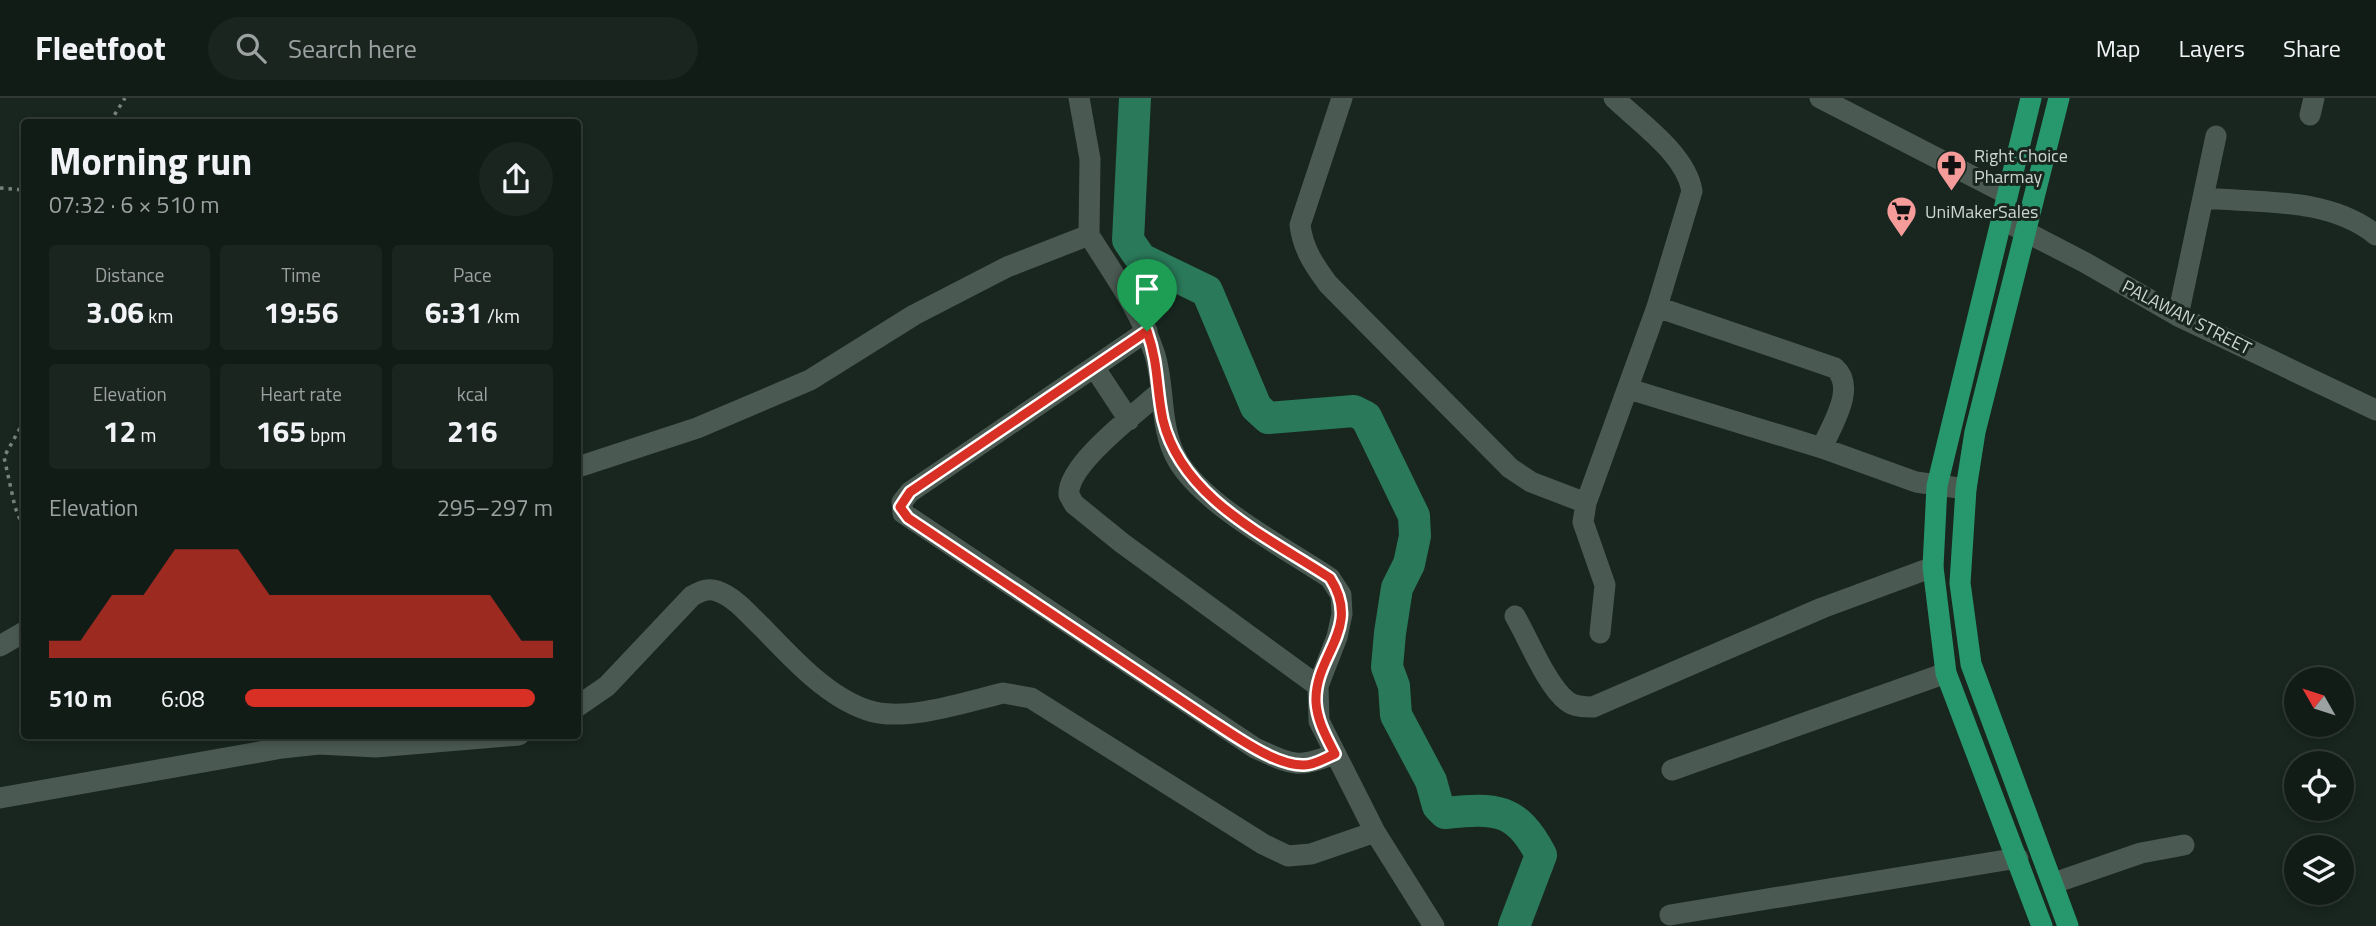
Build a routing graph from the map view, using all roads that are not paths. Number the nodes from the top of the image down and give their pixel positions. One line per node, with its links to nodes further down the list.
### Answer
1 (1079, 98): 12 (street)
2 (1342, 98): 26 (street)
3 (1614, 98): 14 (street)
4 (1819, 98): 8 (street)
5 (2031, 98): 8 (highway)
6 (2059, 98): 11 (highway)
7 (2216, 136): 9 (street)
8 (2007, 194): 10 (highway)
9 (2203, 198): 13 (street); 15 (street)
10 (2001, 219): 11 (street, PALAWAN STREET); 24 (highway)
11 (2028, 232): 15 (street, PALAWAN STREET); 25 (highway)
12 (1089, 235): 16 (street); 23 (street)
13 (2376, 235)
14 (1657, 307): 18 (street); 22 (street)
15 (2179, 316): 20 (street, PALAWAN STREET)
16 (1147, 331): 17 (street); 19 (street)
17 (1094, 367): 21 (street); 36 (street)
18 (1629, 389): 22 (street); 26 (street)
19 (1161, 391): 21 (street); 33 (street)
20 (2376, 410)
21 (1129, 420): 33 (street)
22 (1822, 448): 24 (street)
23 (581, 466)
24 (1937, 486): 25 (street); 27 (highway)
25 (1966, 489): 42 (highway)
26 (1586, 503): 29 (street)
27 (1933, 567): 28 (street); 32 (highway)
28 (1516, 616)
29 (1600, 633)
30 (21, 634): 31 (street)
31 (0, 646)
32 (1946, 673): 37 (street); 41 (highway)
33 (1318, 686): 36 (street)
34 (581, 704): 39 (street)
35 (471, 739): 38 (street)
36 (1335, 754): 39 (street)
37 (1672, 769)
38 (0, 798)
39 (1375, 832): 44 (street)
40 (2184, 845): 42 (street)
41 (2018, 858): 43 (street); 45 (highway)
42 (2054, 883): 46 (highway)
43 (1670, 915)
44 (1434, 926)
45 (2042, 926)
46 (2068, 926)

